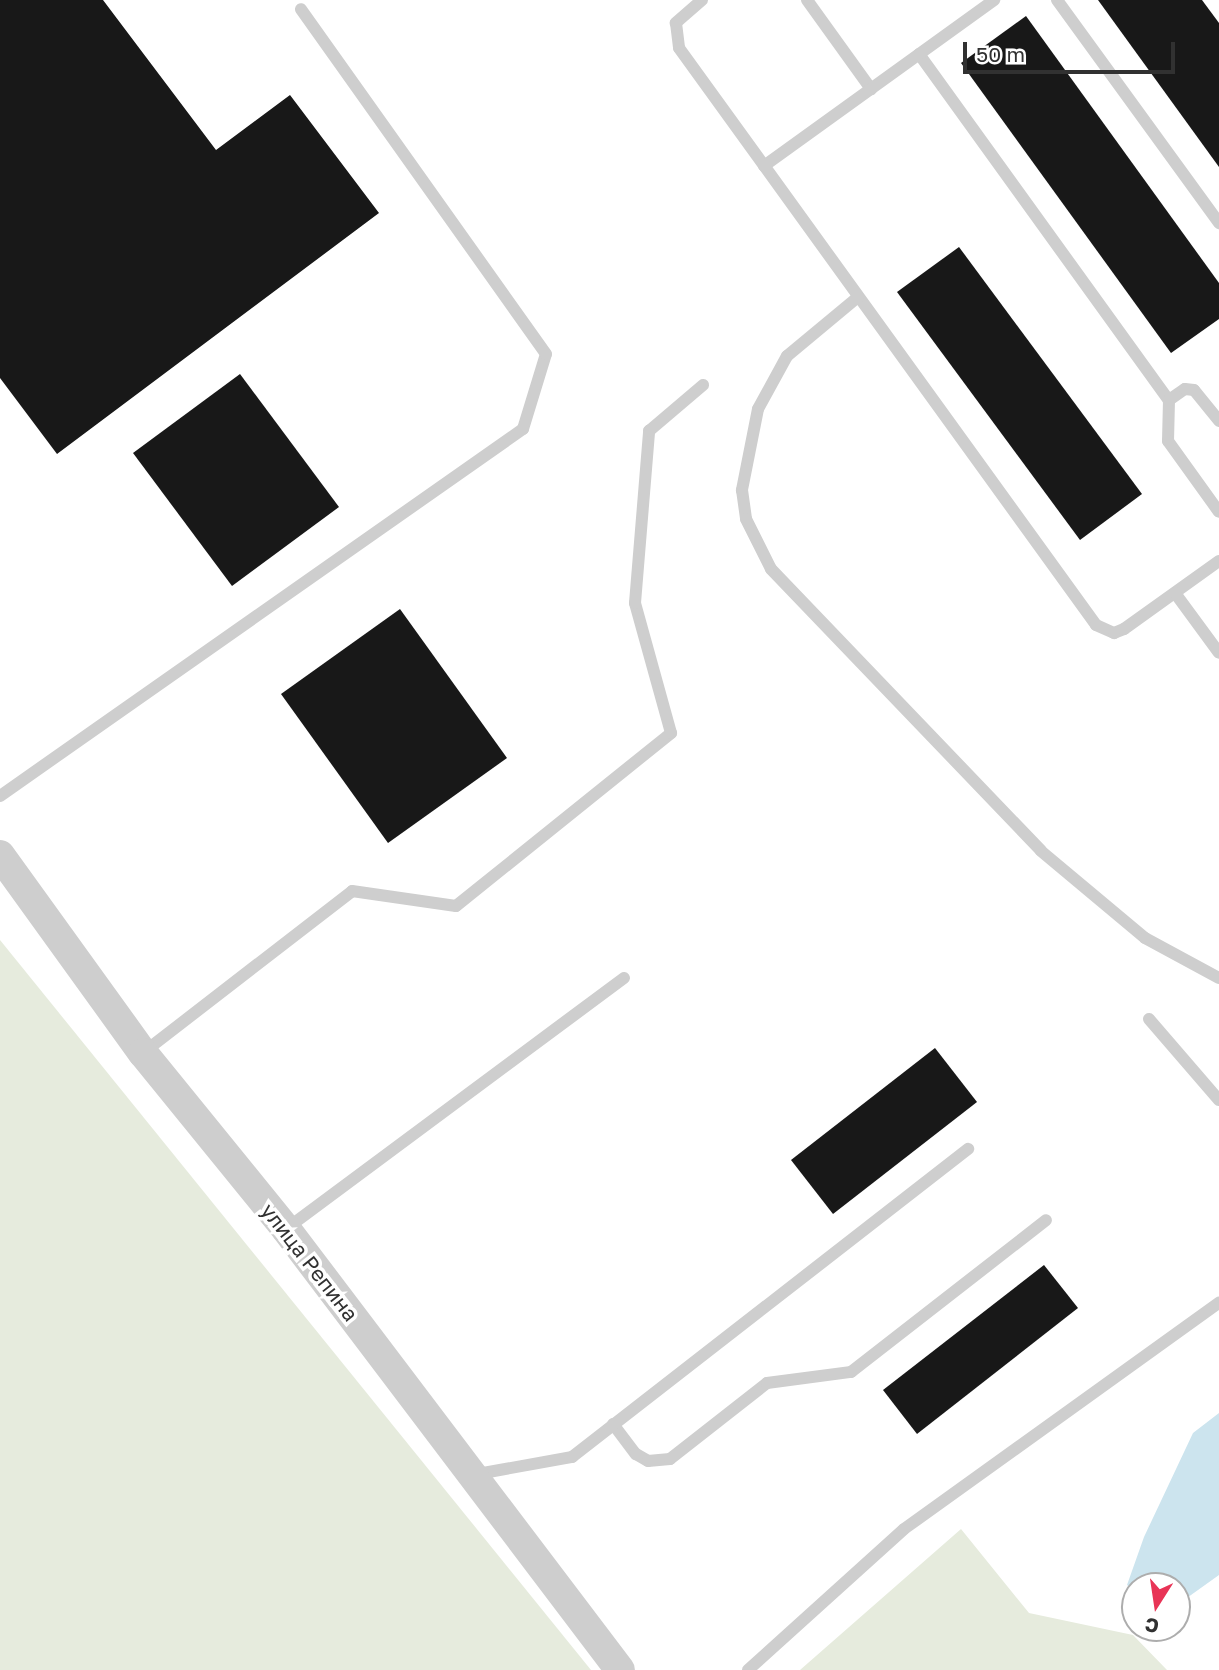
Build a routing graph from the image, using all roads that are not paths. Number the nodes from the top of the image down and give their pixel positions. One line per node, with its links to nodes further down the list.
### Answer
1 (702, 0): 8 (lane)
2 (807, 0): 7 (lane)
3 (994, 0): 6 (lane)
4 (1057, 0): 9 (lane)
5 (301, 9): 18 (lane)
6 (919, 54): 7 (lane); 12 (lane)
7 (871, 89): 8 (lane)
8 (764, 166): 10 (lane)
9 (1219, 223)
10 (858, 297): 16 (lane); 21 (lane)
11 (703, 385): 23 (lane)
12 (1169, 400): 13 (lane); 14 (lane)
13 (1219, 421)
14 (1219, 512)
15 (1219, 561): 16 (lane)
16 (1175, 593): 17 (lane)
17 (1219, 653)
18 (0, 796)
19 (0, 855): 23 (street, улица Репина)
20 (624, 978): 27 (lane)
21 (1219, 978)
22 (1149, 1019): 24 (lane)
23 (143, 1053): 27 (street, улица Репина)
24 (1219, 1100)
25 (968, 1149): 29 (lane)
26 (1046, 1220): 29 (lane)
27 (286, 1230): 30 (street, улица Репина)
28 (1219, 1303): 32 (lane)
29 (613, 1424): 30 (lane)
30 (471, 1475): 31 (street, улица Репина)
31 (620, 1670)
32 (748, 1670)

